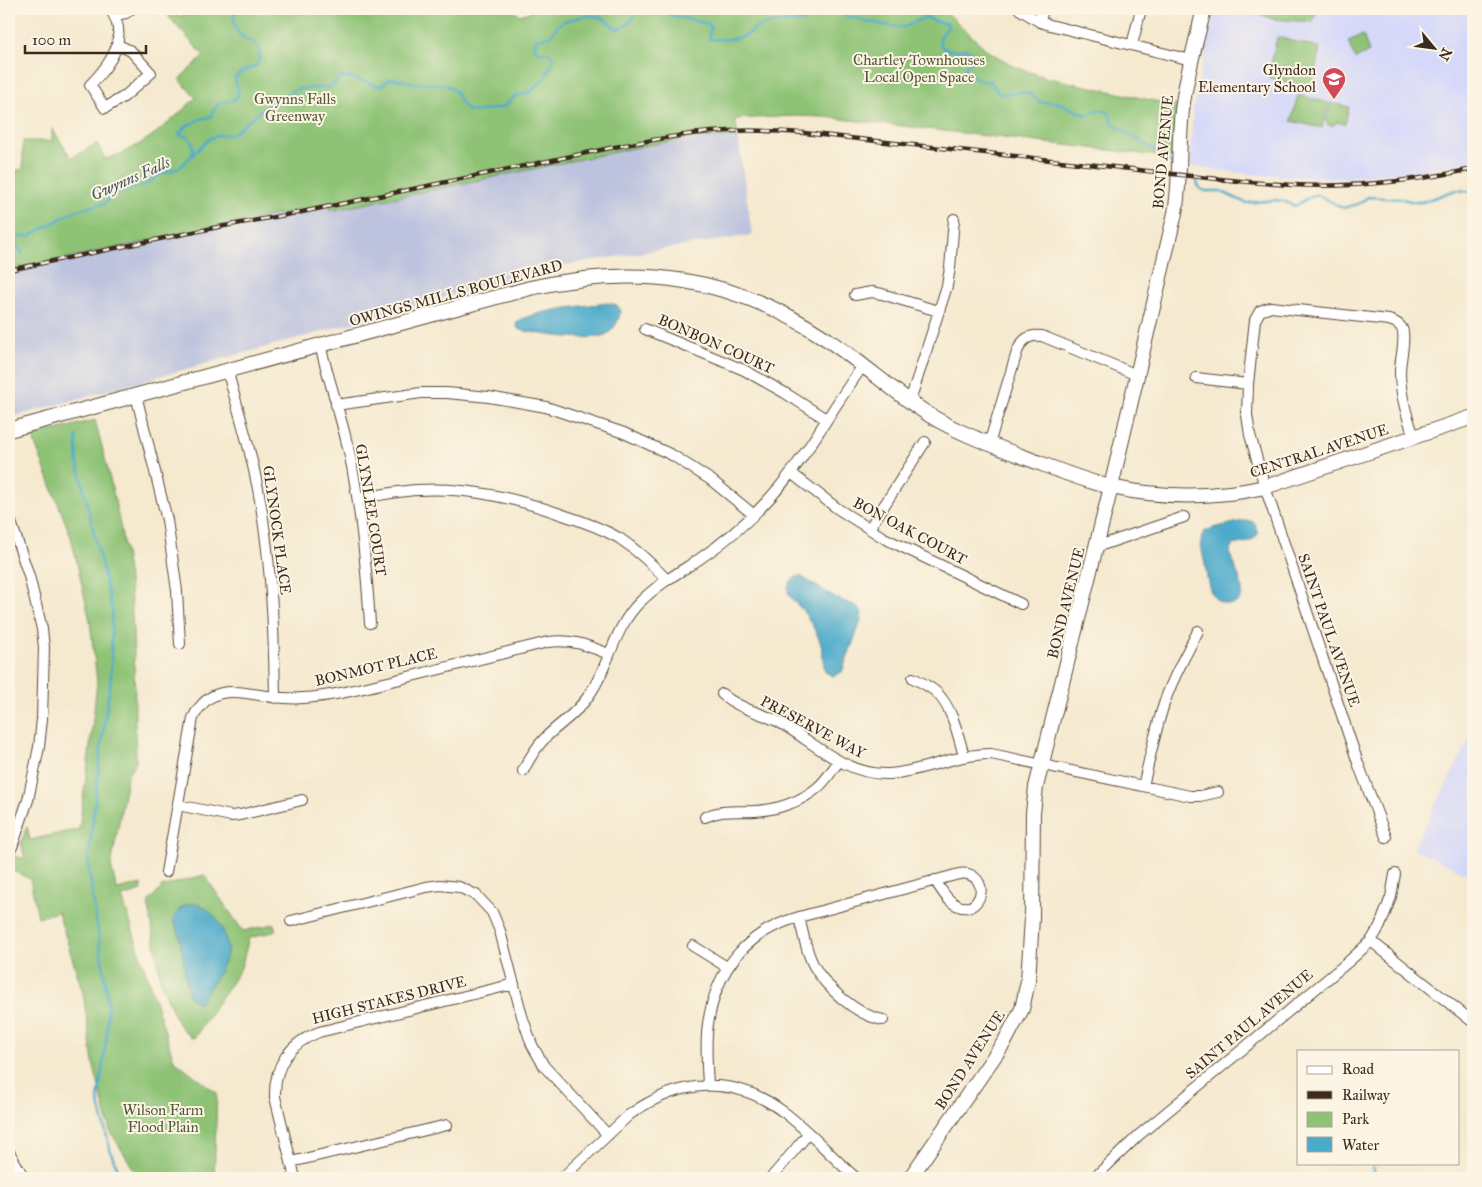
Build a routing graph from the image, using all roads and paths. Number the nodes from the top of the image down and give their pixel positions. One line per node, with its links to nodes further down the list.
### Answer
1 (131, 9): 6 (street)
2 (1019, 9): 7 (street)
3 (1043, 9): 7 (street)
4 (1141, 9): 9 (street)
5 (1204, 9): 10 (main road, BOND AVENUE)
6 (112, 12): 8 (street)
7 (1040, 22): 9 (street)
8 (118, 45): 8 (street)
9 (1132, 46): 10 (street)
10 (1192, 60): 18 (main road, BOND AVENUE)
11 (954, 219): 13 (street)
12 (855, 295): 13 (street)
13 (938, 311): 22 (street)
14 (645, 329): 25 (street, BONBON COURT)
15 (320, 345): 16 (main road, OWINGS MILLS BOULEVARD); 17 (main road, OWINGS MILLS BOULEVARD); 23 (street, GLYNLEE COURT)
16 (864, 366): 22 (main road, OWINGS MILLS BOULEVARD); 25 (street)
17 (227, 370): 21 (main road, OWINGS MILLS BOULEVARD); 47 (street, GLYNOCK PLACE)
18 (1137, 375): 29 (street); 31 (main road, BOND AVENUE)
19 (1196, 378): 20 (street)
20 (1248, 384): 27 (street, SAINT PAUL AVENUE); 32 (street, SAINT PAUL AVENUE)
21 (136, 395): 26 (main road, OWINGS MILLS BOULEVARD); 43 (street)
22 (910, 401): 29 (main road, OWINGS MILLS BOULEVARD)
23 (336, 405): 33 (street, GLYNLEE COURT); 34 (street)
24 (1473, 417): 27 (main road, CENTRAL AVENUE)
25 (826, 419): 30 (street)
26 (9, 430)
27 (1414, 437): 32 (main road, CENTRAL AVENUE)
28 (925, 442): 37 (street)
29 (989, 444): 31 (main road, OWINGS MILLS BOULEVARD)
30 (791, 473): 34 (street); 37 (street, BON OAK COURT)
31 (1111, 487): 32 (main road, CENTRAL AVENUE); 38 (main road, BOND AVENUE)
32 (1265, 487): 57 (street, SAINT PAUL AVENUE)
33 (358, 499): 39 (street); 41 (street, GLYNLEE COURT)
34 (754, 515): 39 (street)
35 (9, 516): 58 (street)
36 (1184, 517): 38 (street)
37 (869, 529): 40 (street, BON OAK COURT)
38 (1096, 547): 50 (main road, BOND AVENUE)
39 (667, 580): 44 (street)
40 (1021, 604)
41 (370, 623)
42 (1198, 631): 52 (street)
43 (180, 644)
44 (609, 654): 47 (street, BONMOT PLACE); 51 (street)
45 (913, 678): 48 (street)
46 (722, 694): 49 (street, PRESERVE WAY)
47 (275, 698): 55 (street, BONMOT PLACE)
48 (964, 756): 49 (street, PRESERVE WAY); 50 (street, PRESERVE WAY)
49 (839, 761): 56 (street)
50 (1040, 764): 52 (street, PRESERVE WAY); 81 (main road, BOND AVENUE)
51 (523, 771)
52 (1143, 786): 53 (street, PRESERVE WAY)
53 (1218, 792)
54 (302, 800): 55 (street)
55 (178, 805): 59 (street, BONMOT PLACE)
56 (705, 817)
57 (1386, 837)
58 (12, 847)
59 (166, 872)
60 (1395, 874): 64 (street, SAINT PAUL AVENUE)
61 (935, 880): 61 (street); 62 (street)
62 (799, 917): 66 (street); 68 (street)
63 (291, 921): 67 (street)
64 (1371, 941): 69 (street); 82 (street, SAINT PAUL AVENUE)
65 (693, 946): 66 (street)
66 (726, 967): 70 (street)
67 (514, 984): 73 (street); 75 (street, HIGH STAKES DRIVE)
68 (883, 1020)
69 (1473, 1022)
70 (708, 1085): 72 (street); 73 (street)
71 (446, 1125): 75 (street)
72 (808, 1134): 79 (street); 80 (street)
73 (608, 1135): 78 (street)
74 (9, 1152): 76 (street)
75 (291, 1162): 77 (street, HIGH STAKES DRIVE)
76 (24, 1178)
77 (295, 1178)
78 (562, 1178)
79 (771, 1178)
80 (856, 1178)
81 (910, 1178)
82 (1094, 1178)

